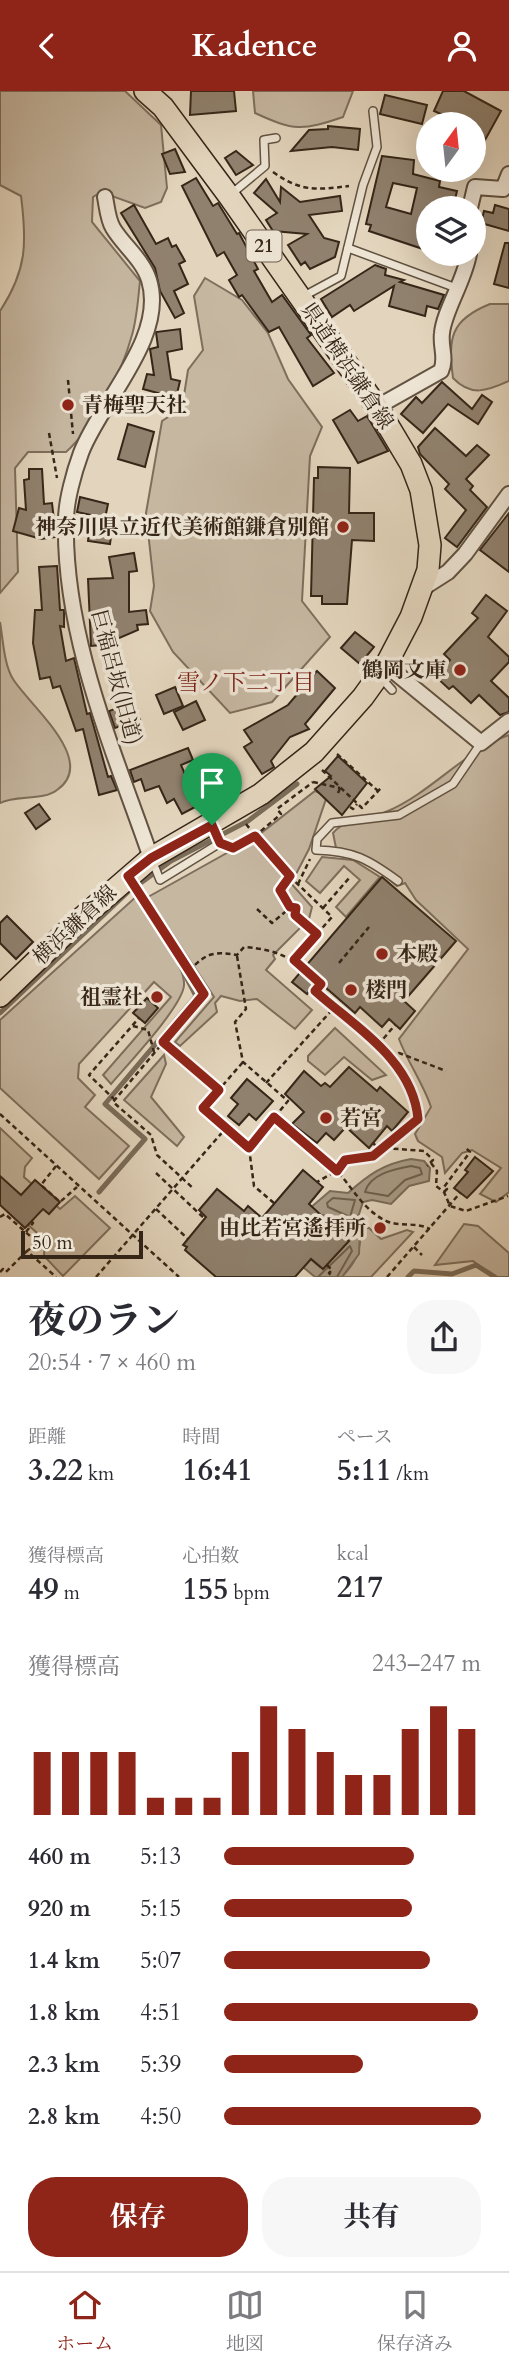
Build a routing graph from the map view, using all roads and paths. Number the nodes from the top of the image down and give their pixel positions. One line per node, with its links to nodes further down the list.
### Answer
1 (145, 91): 7 (main road, 県道横浜鎌倉線 / 21)
2 (373, 111): 6 (lane)
3 (276, 138): 4 (lane)
4 (265, 166): 6 (path); 7 (lane)
5 (509, 174): 8 (street)
6 (363, 185): 10 (lane)
7 (229, 196): 13 (main road, 県道横浜鎌倉線 / 21)
8 (473, 196)
9 (105, 197): 30 (street, 巨福呂坂(旧道))
10 (348, 248): 12 (lane); 13 (lane)
11 (466, 266): 12 (street)
12 (460, 290): 15 (street)
13 (300, 298): 15 (main road, 県道横浜鎌倉線 / 21)
14 (68, 380): 16 (path)
15 (377, 407): 18 (main road, 県道横浜鎌倉線 / 21)
16 (73, 436)
17 (509, 494): 18 (street)
18 (423, 587): 19 (main road, 県道横浜鎌倉線 / 21)
19 (385, 676): 21 (street); 27 (main road, 横浜鎌倉線 / 21)
20 (509, 721): 21 (street)
21 (481, 743): 29 (lane)
22 (330, 761): 24 (path)
23 (321, 770): 24 (path)
24 (341, 787): 25 (path); 28 (path)
25 (338, 793)
26 (246, 825): 28 (path)
27 (216, 836): 28 (path); 30 (main road, 横浜鎌倉線 / 21)
28 (255, 836): 32 (path)
29 (316, 850): 34 (lane); 35 (path)
30 (155, 867): 31 (main road, 横浜鎌倉線 / 21)
31 (128, 876): 44 (path); 46 (main road, 横浜鎌倉線 / 21)
32 (290, 876): 35 (path); 36 (path)
33 (350, 877): 37 (path)
34 (398, 881)
35 (298, 884): 37 (path)
36 (290, 907): 38 (path); 40 (path)
37 (323, 908): 40 (path)
38 (257, 909)
39 (369, 927): 43 (path)
40 (317, 934): 42 (path)
41 (237, 955): 42 (path); 44 (path); 59 (path)
42 (295, 961): 47 (path)
43 (339, 963)
44 (189, 971): 55 (path)
45 (328, 989): 47 (path)
46 (0, 996)
47 (321, 996): 49 (path)
48 (341, 1000): 49 (path)
49 (335, 1007): 52 (path); 61 (path)
50 (353, 1011): 52 (path)
51 (139, 1018): 54 (path)
52 (347, 1018): 56 (path)
53 (395, 1025): 56 (path)
54 (133, 1026): 57 (path); 63 (path)
55 (163, 1042): 57 (path); 62 (path)
56 (378, 1045): 58 (path)
57 (154, 1051): 63 (path)
58 (392, 1059): 60 (path); 72 (path)
59 (243, 1062): 61 (path); 62 (path)
60 (446, 1071)
61 (266, 1083): 65 (path)
62 (219, 1090): 66 (path)
63 (114, 1099): 76 (path)
64 (0, 1114): 73 (path)
65 (274, 1117): 68 (path); 71 (path)
66 (226, 1128): 71 (path); 76 (path)
67 (309, 1137): 68 (path)
68 (304, 1142): 74 (path)
69 (373, 1143): 72 (path)
70 (465, 1147): 81 (path)
71 (249, 1148): 84 (path)
72 (382, 1149): 74 (path); 81 (path)
73 (56, 1166): 78 (path); 78 (path)
74 (337, 1171): 77 (path); 90 (path)
75 (156, 1173): 79 (path)
76 (182, 1179): 79 (path); 80 (path)
77 (317, 1182)
78 (78, 1186): 92 (path)
79 (173, 1189): 86 (path); 88 (path)
80 (194, 1189)
81 (444, 1192): 85 (path)
82 (460, 1193): 85 (path)
83 (508, 1196): 85 (path)
84 (274, 1203)
85 (450, 1206): 90 (path)
86 (156, 1209): 92 (path); 93 (path)
87 (0, 1217): 91 (path)
88 (205, 1219)
89 (31, 1221): 91 (path)
90 (430, 1229): 94 (path)
91 (26, 1232): 95 (path)
92 (133, 1235): 100 (path); 101 (path)
93 (188, 1239)
94 (414, 1247): 96 (path); 103 (path)
95 (27, 1251): 98 (path); 99 (path)
96 (422, 1255)
97 (327, 1265): 102 (path)
98 (0, 1272)
99 (56, 1277)
100 (96, 1277)
101 (179, 1277)
102 (333, 1277)
103 (387, 1277)

